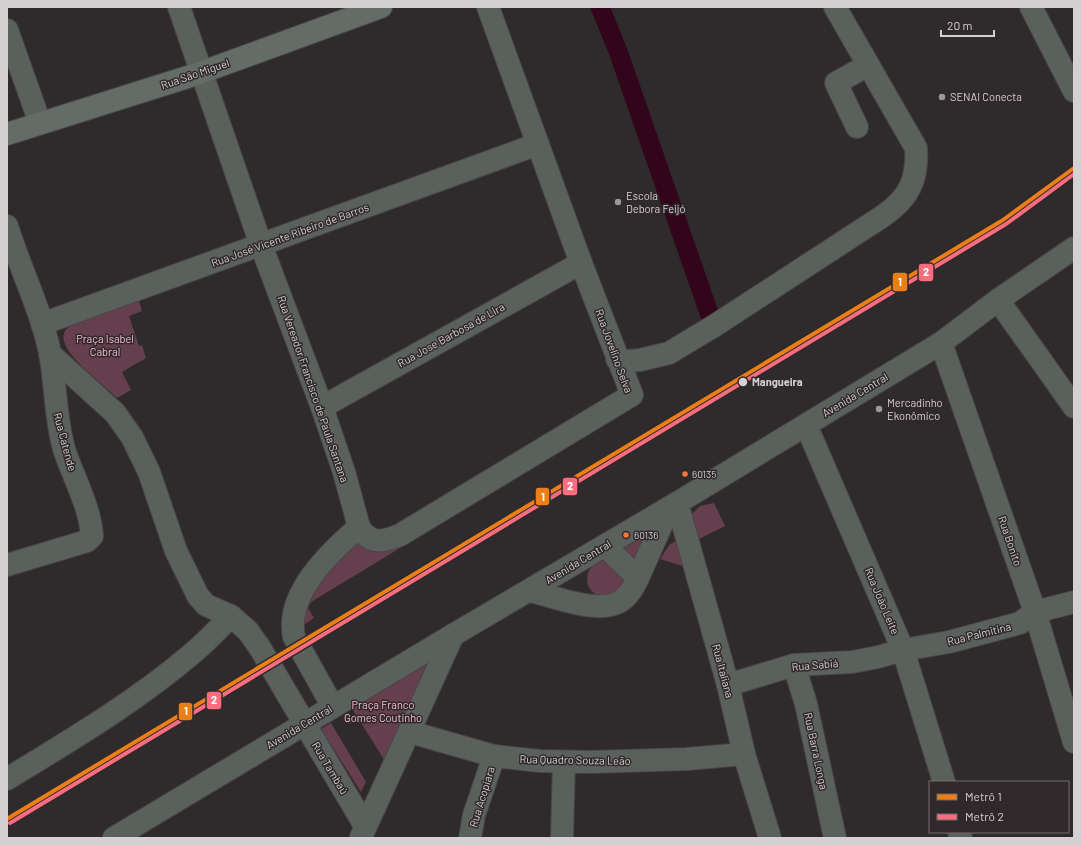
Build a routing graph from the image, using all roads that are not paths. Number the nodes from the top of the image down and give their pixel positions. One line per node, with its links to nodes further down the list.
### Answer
1 (179, 7): 8 (street, Rua Vereador Francisco de Paula Santana)
2 (488, 7): 13 (street, Rua Jovelino Selva)
3 (834, 7): 7 (street)
4 (1031, 7): 9 (street)
5 (372, 9): 8 (main road, Rua São Miguel)
6 (7, 30): 10 (street)
7 (868, 65): 11 (street); 22 (street)
8 (201, 72): 10 (main road, Rua São Miguel); 15 (street, Rua Vereador Francisco de Paula Santana)
9 (1074, 91)
10 (40, 123): 12 (main road, Rua São Miguel)
11 (857, 127)
12 (7, 134)
13 (538, 144): 15 (street, Rua José Vicente Ribeiro de Barros); 17 (street, Rua Jovelino Selva)
14 (7, 226): 19 (street, Rua Catende)
15 (261, 246): 19 (street, Rua José Vicente Ribeiro de Barros); 23 (street, Rua Vereador Francisco de Paula Santana)
16 (1074, 248): 18 (street, Avenida Central)
17 (581, 263): 22 (street, Rua Jovelino Selva); 23 (street, Rua Jose Barbosa de Lira)
18 (998, 300): 20 (street, Avenida Central); 24 (street)
19 (42, 324): 21 (street, Rua Catende)
20 (941, 343): 25 (street, Avenida Central); 33 (street, Rua Bonito)
21 (50, 354): 29 (street, Rua Catende); 34 (street, Rua Tambaú)
22 (618, 359): 27 (street, Rua Jovelino Selva)
23 (322, 407): 27 (street, Rua Vereador Francisco de Paula Santana)
24 (1074, 407)
25 (806, 425): 26 (street, Avenida Central); 36 (street, Rua João Leite)
26 (673, 506): 28 (street, Avenida Central); 30 (street); 38 (street, Rua Italiana)
27 (359, 527): 39 (street)
28 (605, 546): 30 (street); 31 (street, Avenida Central)
29 (7, 565)
30 (638, 578): 31 (street)
31 (531, 591): 35 (street, Avenida Central)
32 (1074, 602): 33 (street, Rua Palmitina)
33 (1035, 612): 36 (street, Rua Palmitina); 42 (street, Rua Bonito)
34 (231, 616): 40 (street, Rua Tambaú); 46 (street)
35 (453, 635): 39 (street, Avenida Central); 41 (street)
36 (903, 650): 37 (street, Rua Sabiá); 47 (street, Rua João Leite)
37 (794, 665): 38 (street, Rua Sabiá); 53 (street, Rua Barra Longa)
38 (728, 685): 43 (street, Rua Italiana)
39 (333, 707): 40 (street, Avenida Central)
40 (304, 724): 48 (street, Rua Tambaú); 49 (street, Avenida Central)
41 (410, 732): 44 (street, Rua Quadro Souza Leão); 48 (street)
42 (1074, 742)
43 (744, 754): 45 (street, Rua Quadro Souza Leão); 52 (street, Rua Italiana)
44 (494, 756): 45 (street, Rua Quadro Souza Leão); 50 (street, Rua Acopiara)
45 (564, 762): 51 (street)
46 (7, 779)
47 (944, 781)
48 (363, 832)
49 (114, 838)
50 (470, 838)
51 (562, 838)
52 (770, 838)
53 (835, 838)

